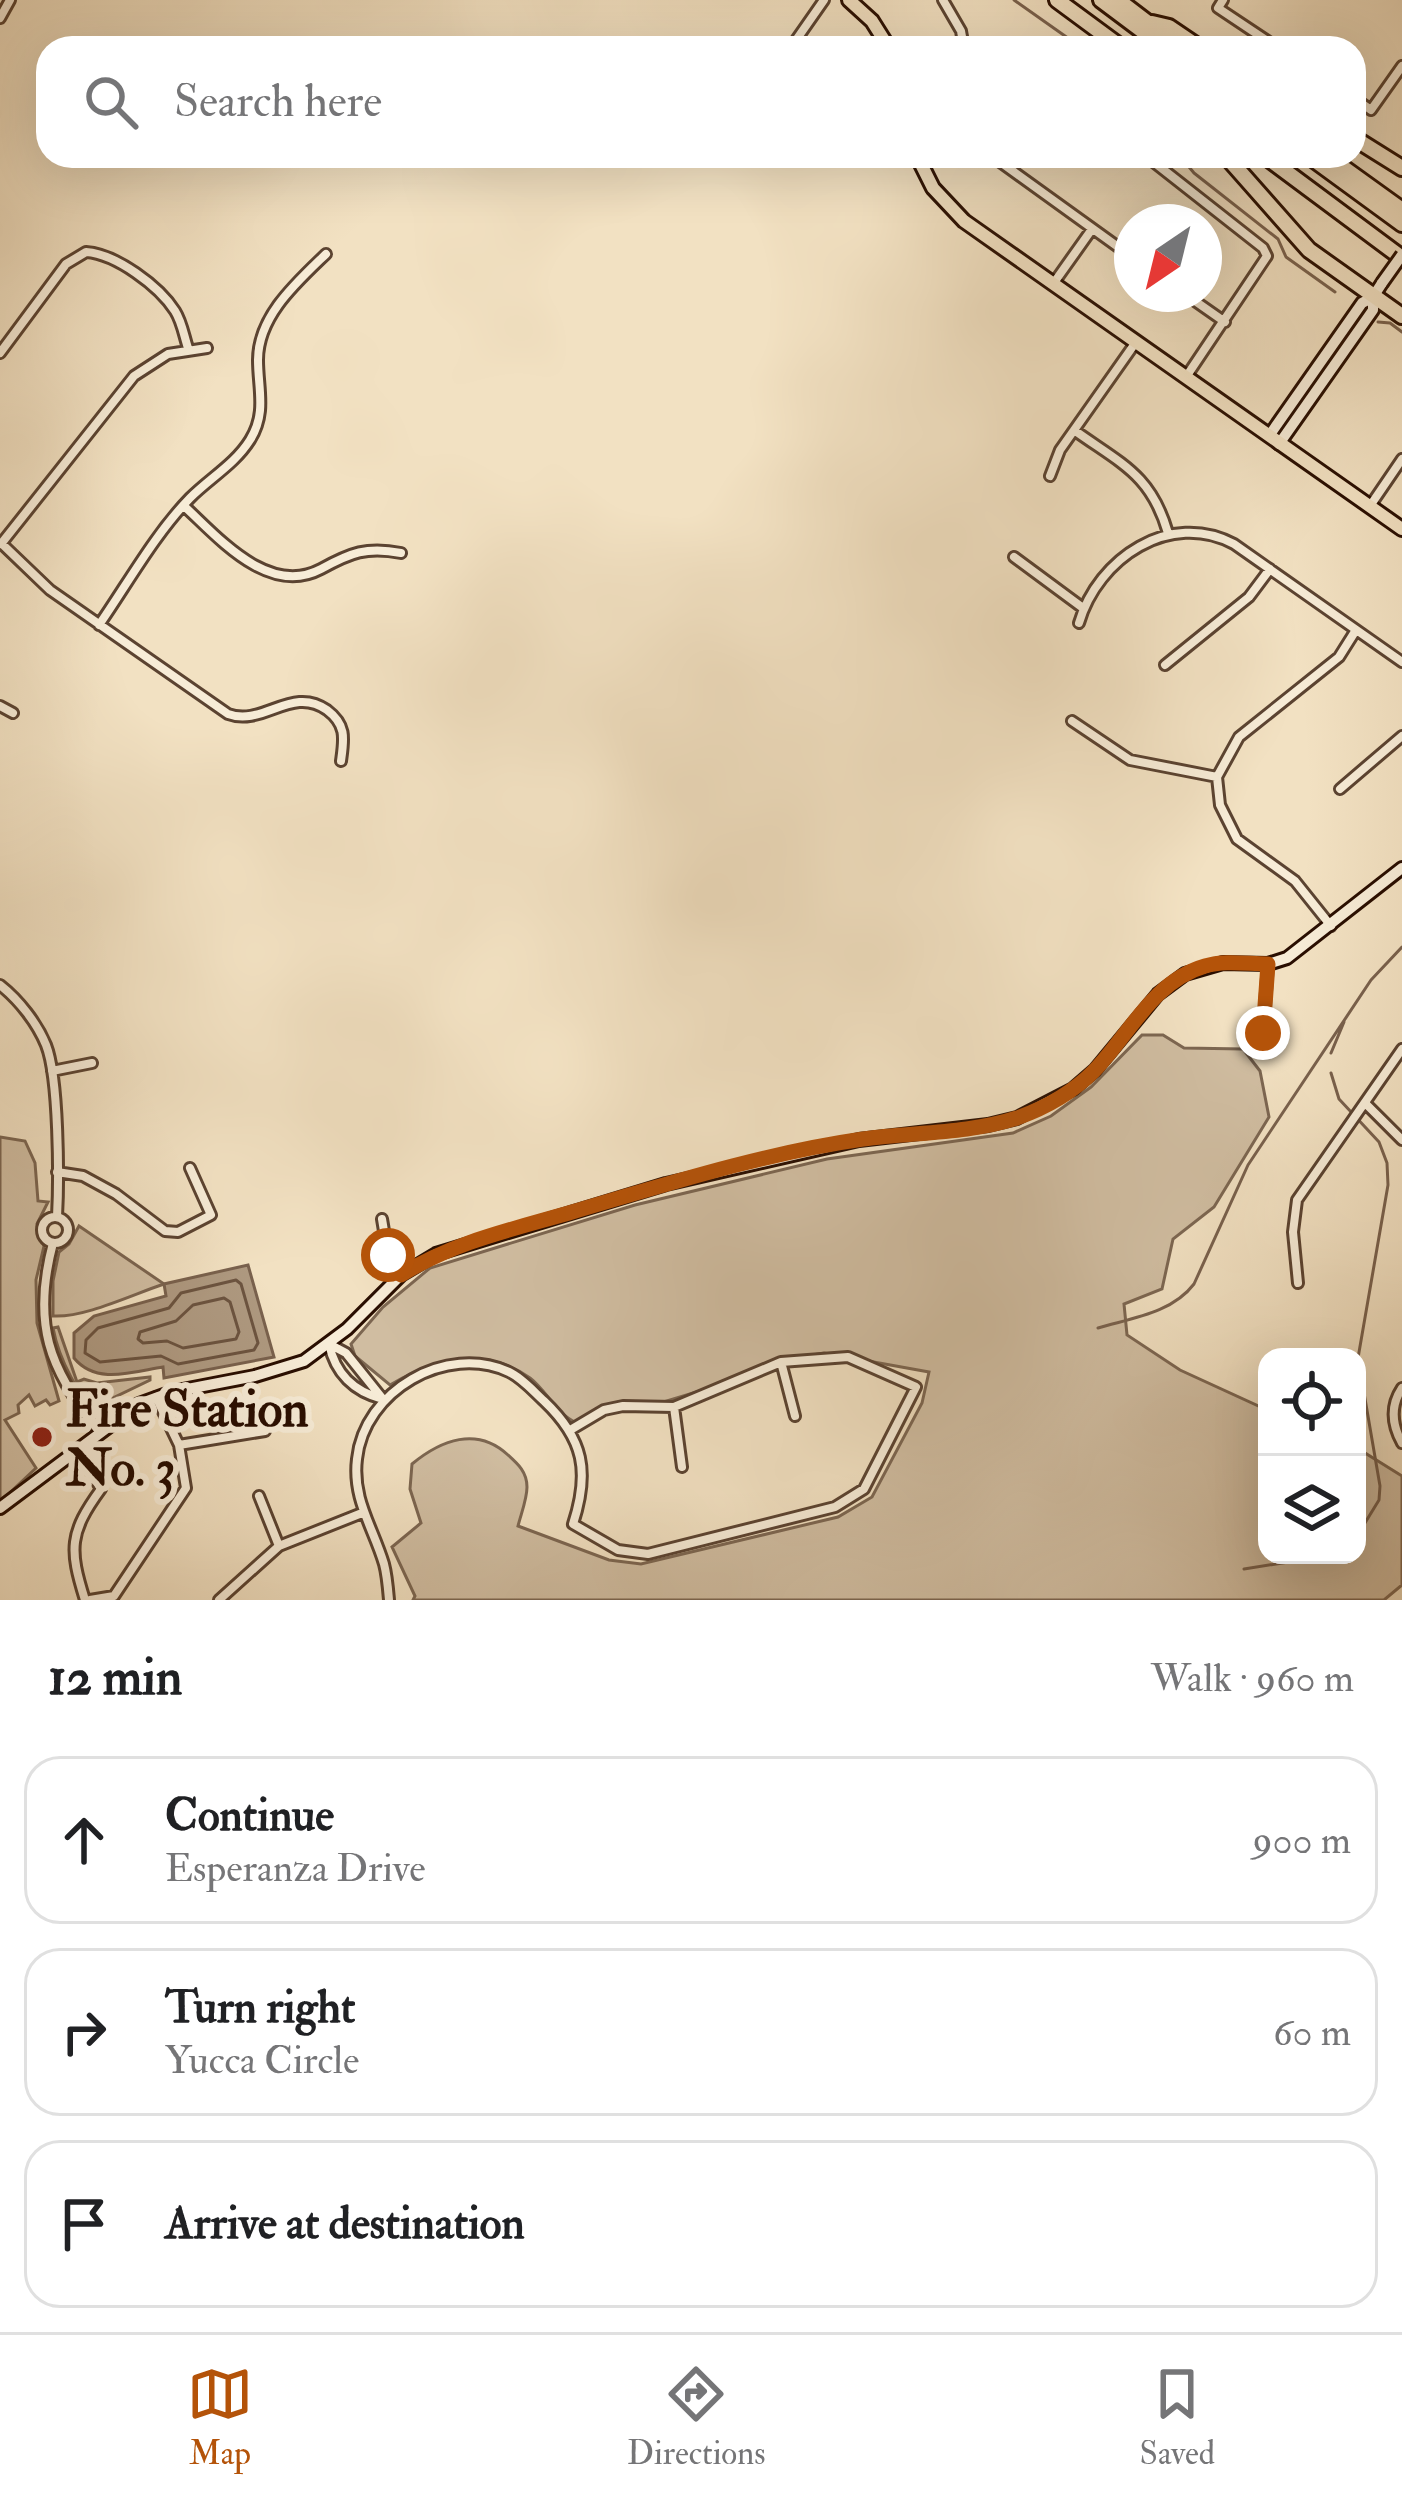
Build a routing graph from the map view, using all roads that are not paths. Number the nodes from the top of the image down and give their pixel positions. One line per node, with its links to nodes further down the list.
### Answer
1 (10, 0): 10 (street)
2 (824, 0): 12 (street)
3 (849, 0): 13 (main road)
4 (943, 0): 14 (street)
5 (1057, 0): 15 (highway)
6 (1070, 0): 16 (highway)
7 (1101, 0): 17 (highway)
8 (1118, 0): 11 (highway)
9 (1221, 4): 20 (street)
10 (0, 18)
11 (1148, 22): 18 (highway); 19 (highway)
12 (799, 36)
13 (881, 36)
14 (962, 36)
15 (1104, 36)
16 (1117, 36)
17 (1149, 36)
18 (1166, 36)
19 (1182, 36)
20 (1262, 36)
21 (1402, 65): 22 (street)
22 (1366, 106)
23 (1366, 146): 32 (highway)
24 (923, 168): 39 (main road)
25 (1008, 168): 35 (street)
26 (1161, 168): 43 (street)
27 (1237, 168): 40 (highway)
28 (1281, 168): 37 (highway)
29 (1293, 168): 37 (highway)
30 (1326, 168): 34 (highway)
31 (1344, 168): 33 (highway)
32 (1402, 168)
33 (1402, 210)
34 (1402, 224)
35 (1092, 229): 36 (street); 39 (street)
36 (1114, 244)
37 (1402, 253): 40 (main road, bridge)
38 (326, 254): 53 (street)
39 (1053, 284): 44 (main road)
40 (1373, 297): 42 (highway); 50 (main road)
41 (1211, 312): 43 (street)
42 (1402, 316)
43 (1225, 322): 48 (street)
44 (1136, 343): 48 (main road); 49 (street)
45 (188, 348): 46 (street); 47 (street); 57 (street)
46 (207, 348)
47 (0, 352)
48 (1186, 377): 50 (main road)
49 (1074, 430): 52 (street); 56 (street)
50 (1274, 440): 54 (main road)
51 (1402, 459): 54 (street)
52 (1050, 476)
53 (184, 506): 58 (street); 63 (street)
54 (1370, 506): 55 (main road)
55 (1402, 529)
56 (1168, 532): 60 (street); 61 (street)
57 (1, 544): 63 (street)
58 (401, 553)
59 (1014, 557): 61 (street)
60 (1270, 569): 64 (street); 66 (street)
61 (1083, 608): 62 (street)
62 (1079, 622)
63 (99, 625): 71 (street)
64 (1356, 630): 65 (street); 72 (street)
65 (1402, 662)
66 (1165, 665)
67 (0, 706): 68 (street)
68 (13, 713)
69 (1072, 721): 72 (street)
70 (1402, 736): 73 (street)
71 (341, 761)
72 (1217, 777): 75 (street)
73 (1340, 789)
74 (1402, 868): 75 (main road)
75 (1332, 927): 76 (main road)
76 (1268, 964): 78 (street); 89 (main road)
77 (0, 985): 81 (street)
78 (1258, 1043)
79 (1402, 1049): 82 (street)
80 (92, 1063): 81 (street)
81 (52, 1071): 85 (street)
82 (1362, 1108): 83 (street); 90 (street)
83 (1402, 1140)
84 (190, 1168): 85 (street)
85 (57, 1172): 86 (street)
86 (57, 1217): 88 (street); 88 (street)
87 (382, 1219): 89 (street)
88 (53, 1243): 101 (street)
89 (401, 1275): 91 (main road)
90 (1298, 1283)
91 (329, 1344): 93 (street); 94 (street); 96 (main road)
92 (781, 1362): 98 (street); 99 (street); 100 (street)
93 (364, 1374): 94 (street); 97 (street)
94 (355, 1387): 97 (street)
95 (1402, 1388): 103 (street)
96 (156, 1397): 101 (main road); 104 (street)
97 (383, 1400): 100 (street); 109 (street)
98 (674, 1407): 100 (street); 105 (street)
99 (795, 1417)
100 (572, 1430)
101 (99, 1431): 108 (main road)
102 (265, 1431): 104 (street)
103 (1402, 1443)
104 (179, 1445): 111 (street)
105 (682, 1467)
106 (92, 1474): 111 (street)
107 (259, 1496): 110 (street)
108 (0, 1508)
109 (362, 1513): 110 (street); 113 (street)
110 (279, 1546): 112 (street)
111 (88, 1600)
112 (219, 1600)
113 (389, 1600)

